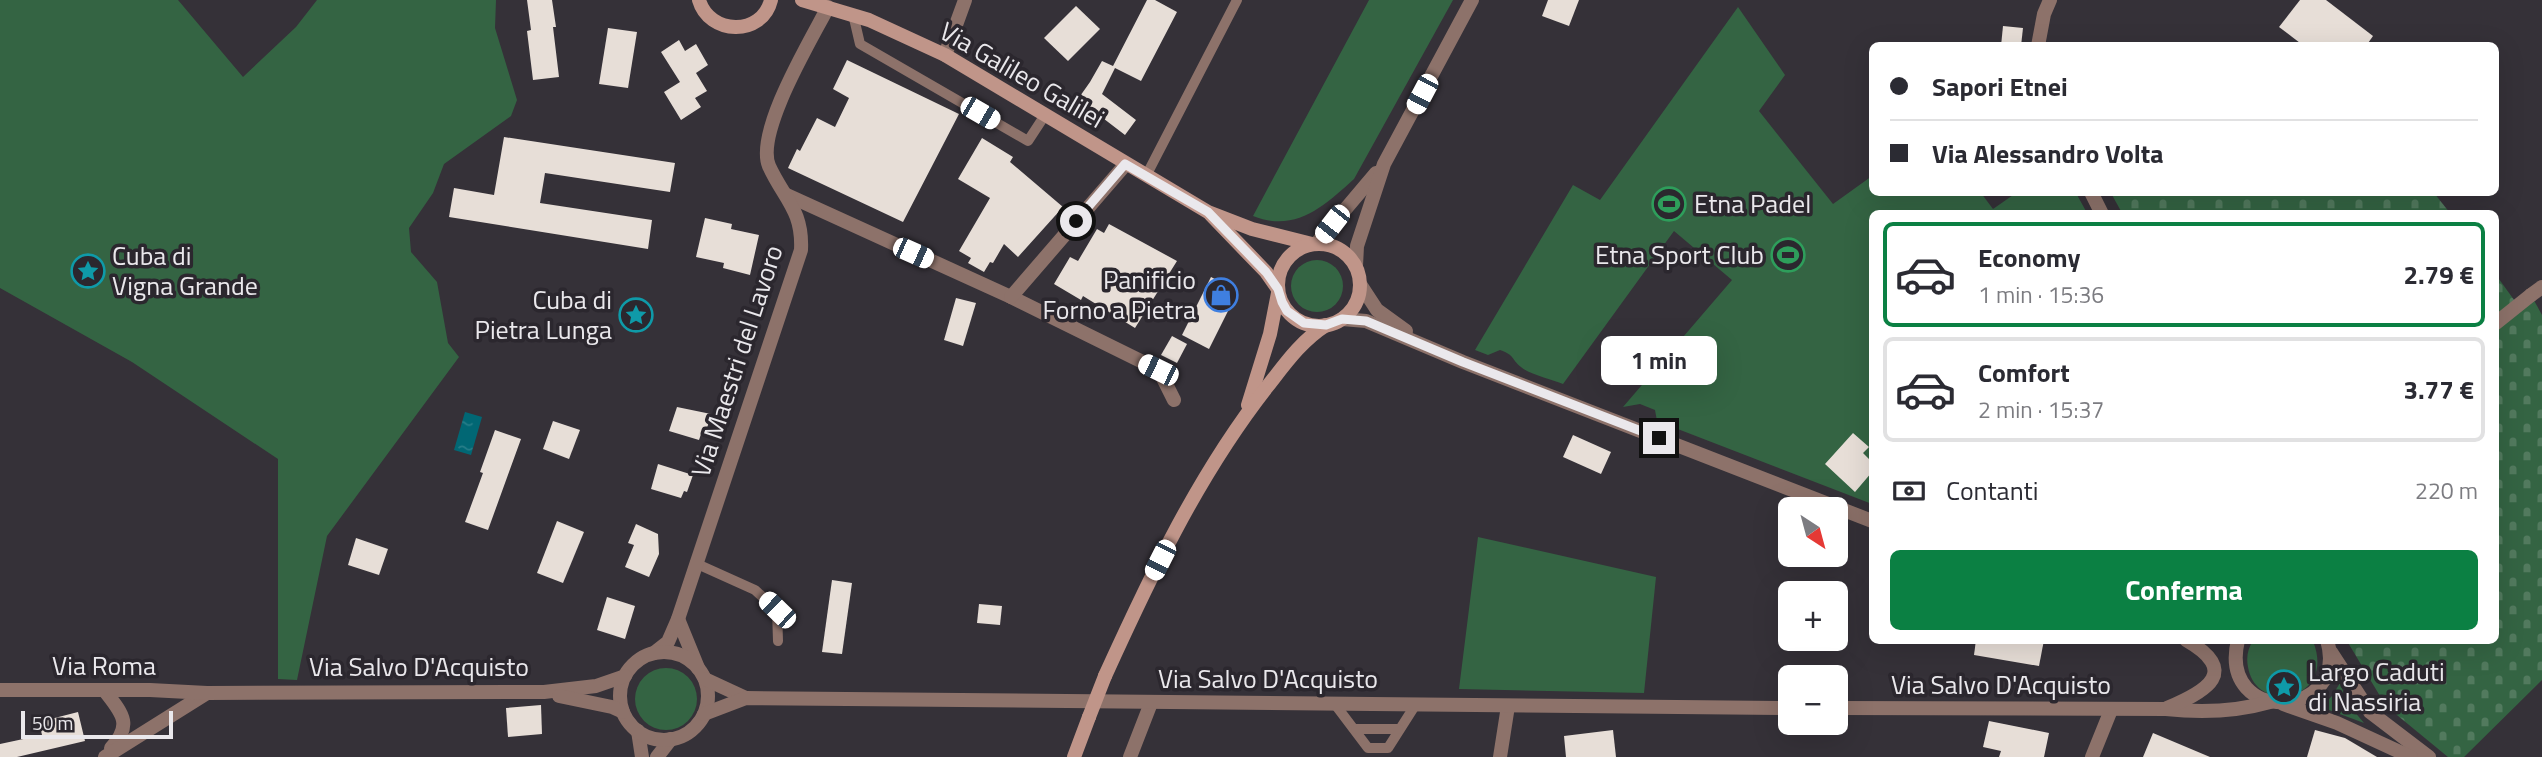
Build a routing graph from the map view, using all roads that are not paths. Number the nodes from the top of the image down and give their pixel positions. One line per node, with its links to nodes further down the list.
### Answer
1 (699, 0): 2 (main road)
2 (771, 0)
3 (802, 0): 8 (main road, Via Galileo Galilei)
4 (965, 0): 11 (street)
5 (1237, 0): 15 (lane)
6 (1472, 0): 14 (street)
7 (2050, 0): 10 (street)
8 (828, 7): 9 (main road, Via Galileo Galilei); 16 (street, Via Maestri del Lavoro)
9 (853, 14): 11 (main road, Via Galileo Galilei); 12 (lane)
10 (2039, 42)
11 (945, 55): 12 (main road, Via Galileo Galilei)
12 (1045, 115): 13 (main road, Via Galileo Galilei)
13 (1125, 164): 15 (main road, Via Galileo Galilei); 23 (street)
14 (1384, 164): 18 (street); 19 (street)
15 (1146, 176): 17 (main road, Via Galileo Galilei)
16 (785, 194): 23 (street); 31 (street, Via Maestri del Lavoro)
17 (1208, 212): 18 (main road); 21 (main road)
18 (1314, 244): 19 (main road); 21 (main road)
19 (1356, 266): 20 (main road)
20 (1360, 284): 24 (main road); 27 (street)
21 (1278, 290): 26 (main road); 29 (main road)
22 (2536, 291): 25 (street)
23 (1011, 297): 28 (street)
24 (1342, 319): 26 (main road); 27 (street)
25 (2499, 321)
26 (1326, 325): 29 (main road)
27 (1424, 344): 30 (street)
28 (1174, 400)
29 (1243, 418): 68 (main road, bridge)
30 (1869, 520)
31 (695, 563): 32 (street, Via Maestri del Lavoro); 33 (lane)
32 (678, 619): 37 (street, Via Maestri del Lavoro); 40 (street)
33 (778, 641)
34 (2193, 644): 38 (street)
35 (2328, 645): 52 (street, Via Salvo D'Acquisto); 73 (street)
36 (2237, 647): 39 (street); 43 (street)
37 (654, 653): 40 (street); 41 (street)
38 (2211, 658): 39 (street); 42 (street)
39 (2225, 670): 42 (street); 43 (street)
40 (701, 674): 49 (street); 60 (street)
41 (625, 676): 47 (street); 59 (street)
42 (2209, 684): 57 (street)
43 (2245, 686): 52 (street)
44 (0, 690): 45 (street, Via Roma)
45 (104, 690): 48 (street, Via Roma); 65 (street)
46 (294, 692): 47 (street, Via Salvo D'Acquisto); 48 (street, Via Roma)
47 (544, 692): 59 (street)
48 (207, 693): 65 (street)
49 (746, 698): 50 (street, Via Salvo D'Acquisto); 60 (street)
50 (1151, 703): 51 (street, Via Salvo D'Acquisto); 69 (street)
51 (1334, 703): 53 (street, Via Salvo D'Acquisto); 61 (lane)
52 (2276, 703): 57 (street, Via Salvo D'Acquisto); 72 (street)
53 (1416, 704): 54 (street, Via Salvo D'Acquisto); 62 (lane)
54 (1508, 706): 55 (street, Via Salvo D'Acquisto); 70 (street)
55 (1778, 708)
56 (1848, 708): 58 (street, Via Salvo D'Acquisto)
57 (2166, 709): 58 (street, Via Salvo D'Acquisto)
58 (2111, 710): 71 (street)
59 (623, 712): 63 (street)
60 (704, 714): 64 (street)
61 (1356, 729): 62 (lane); 62 (lane)
62 (1398, 729)
63 (638, 731): 64 (street); 66 (street)
64 (671, 740): 67 (street)
65 (104, 757)
66 (642, 757)
67 (657, 757)
68 (1074, 757)
69 (1130, 757)
70 (1500, 757)
71 (2092, 757)
72 (2411, 757)
73 (2429, 757)

